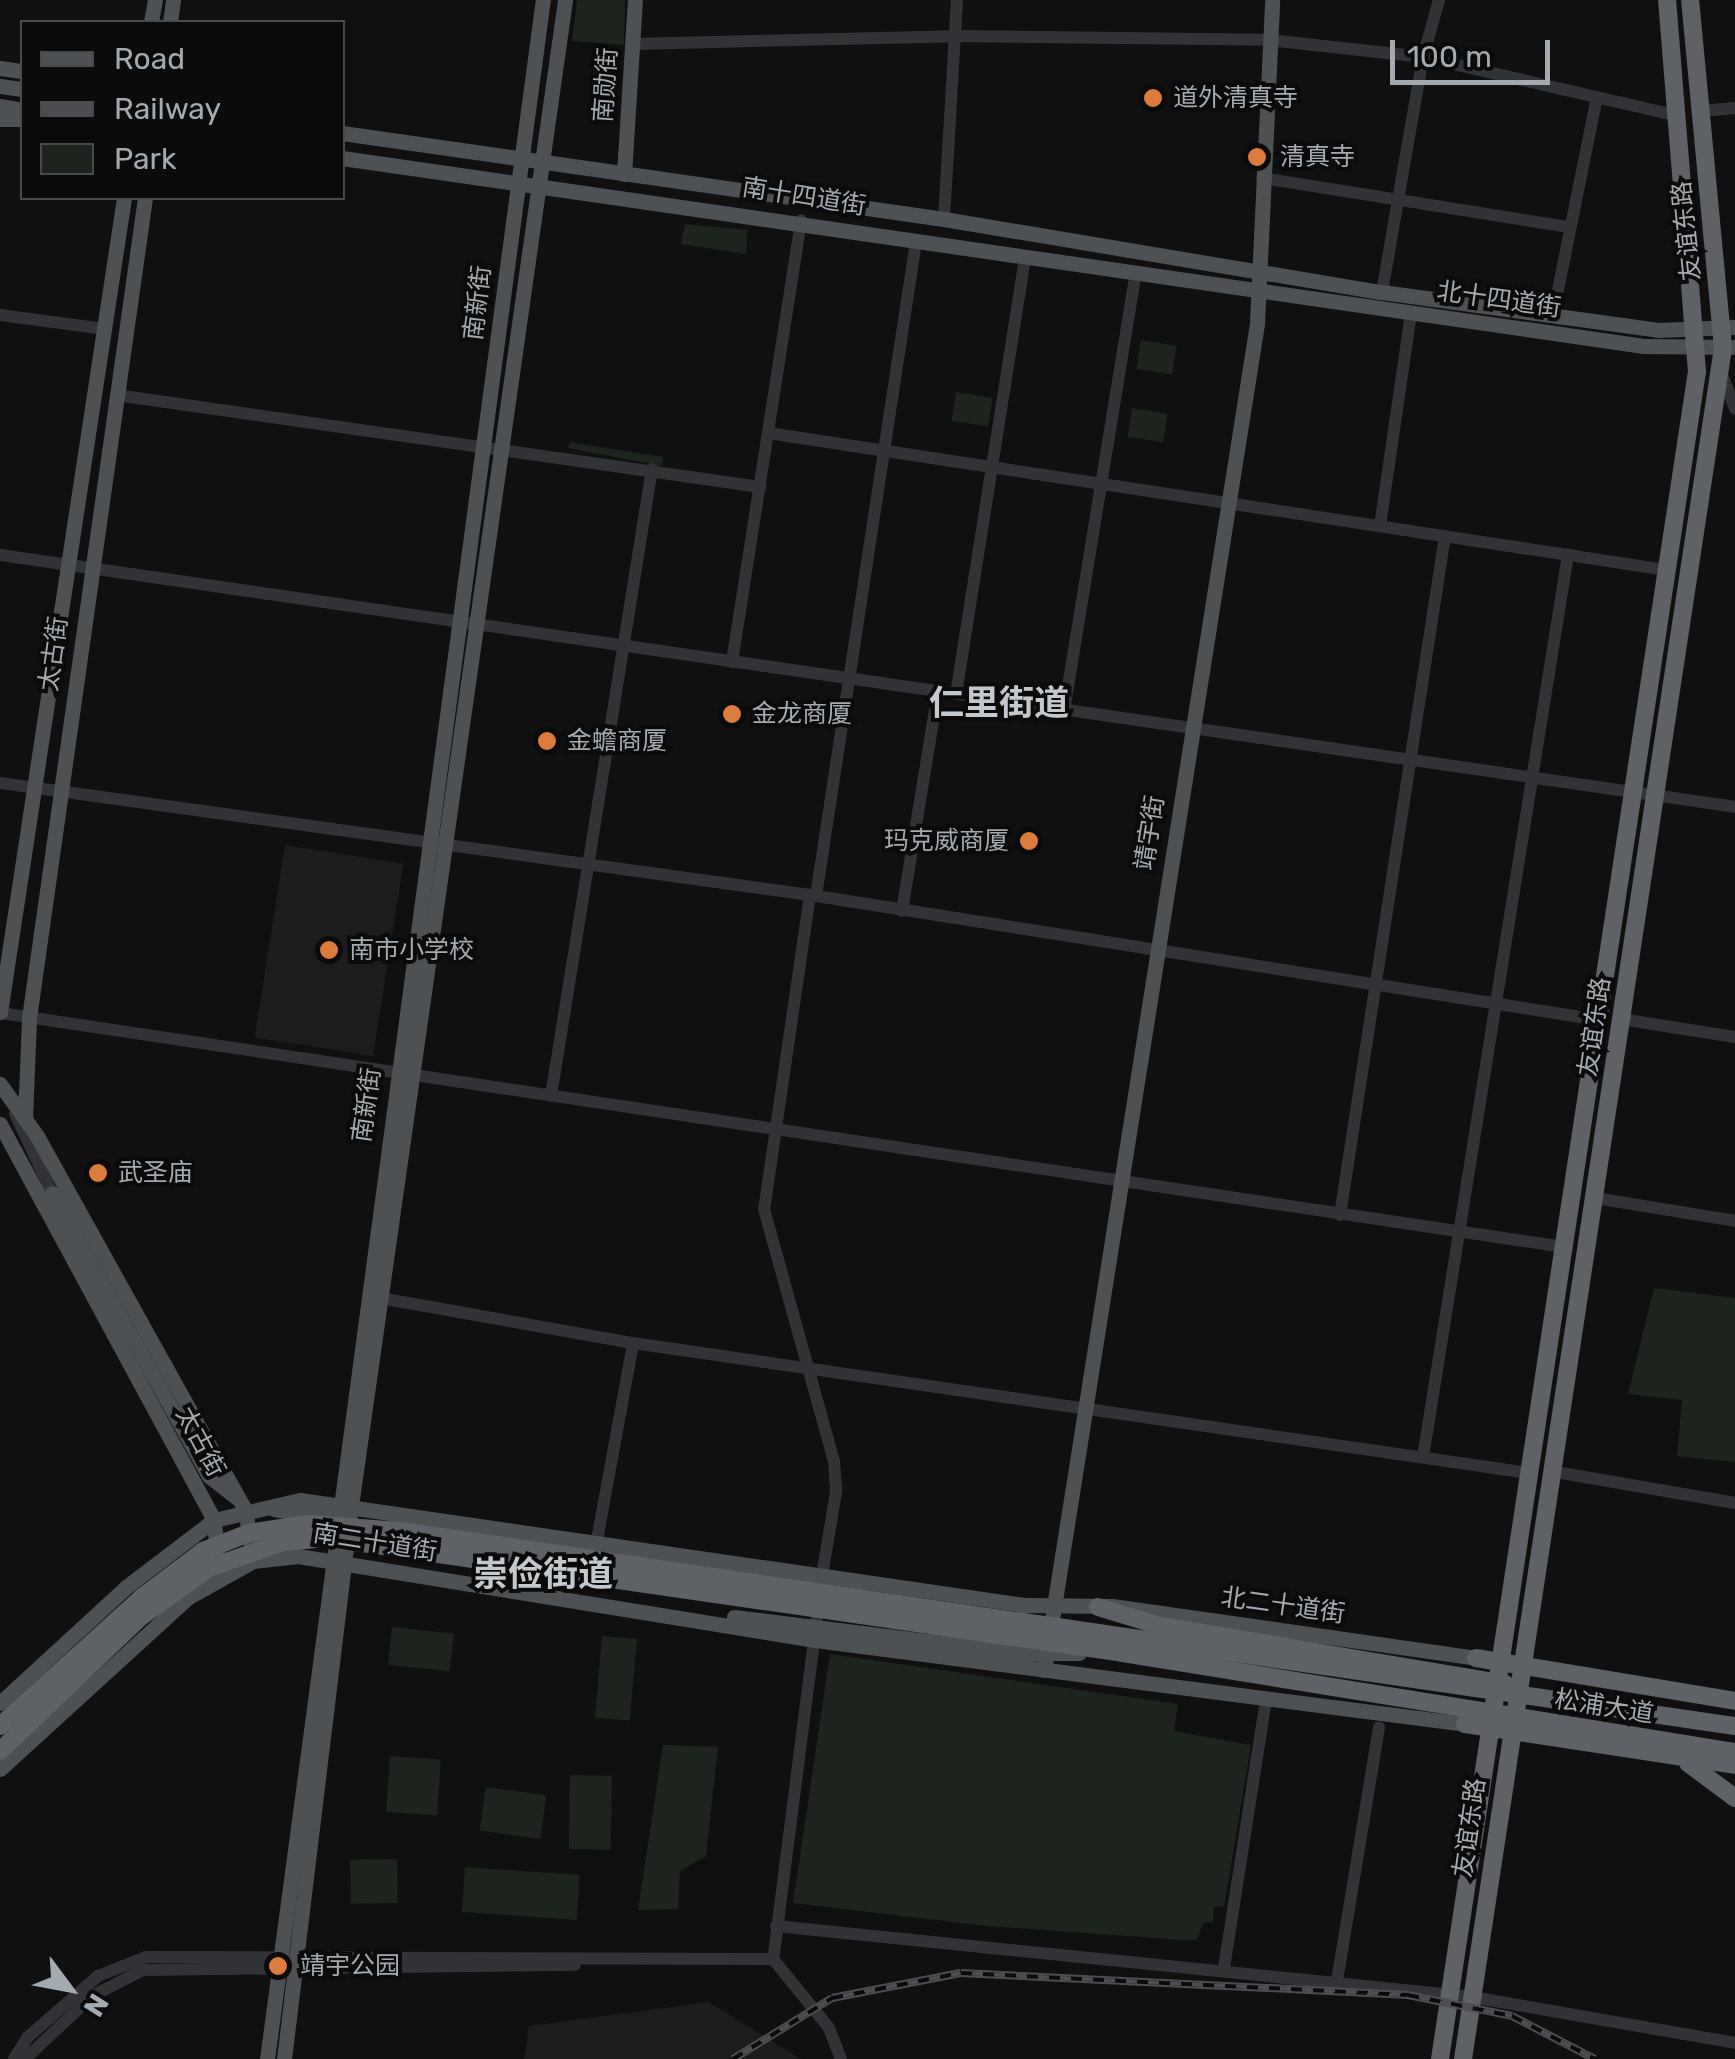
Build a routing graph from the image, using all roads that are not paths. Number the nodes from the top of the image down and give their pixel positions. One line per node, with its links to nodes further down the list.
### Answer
1 (544, 0): 19 (main road)
2 (565, 0): 20 (main road, 南勋街)
3 (635, 0): 11 (main road, 南勋街)
4 (957, 0): 9 (street)
5 (1272, 0): 10 (main road, 靖宇街)
6 (1440, 0): 12 (street)
7 (1667, 0): 16 (highway, 友谊东路)
8 (1690, 0): 15 (highway, 友谊东路)
9 (955, 36): 10 (street); 11 (street); 29 (street)
10 (1269, 40): 12 (street); 22 (main road, 靖宇街)
11 (634, 44): 21 (main road, 南勋街)
12 (1423, 58): 13 (street); 25 (street)
13 (1597, 97): 16 (street); 30 (street)
14 (1735, 108): 15 (street)
15 (1701, 111): 40 (highway, 友谊东路)
16 (1678, 116): 42 (highway, 友谊东路)
17 (345, 133): 19 (main road, 北十四道街)
18 (345, 158): 23 (main road, 南十四道街)
19 (522, 158): 20 (main road, 北十四道街); 23 (main road, 南新街)
20 (542, 161): 21 (main road, 北十四道街); 24 (main road, 南新街)
21 (624, 174): 29 (main road, 北十四道街)
22 (1262, 178): 25 (street); 34 (main road, 靖宇街)
23 (518, 183): 24 (main road, 南十四道街); 49 (main road, 南新街)
24 (539, 186): 28 (main road, 南十四道街); 50 (main road, 南新街)
25 (1398, 196): 30 (street); 36 (street)
26 (124, 200): 41 (main road, 太古街)
27 (144, 200): 46 (main road, 太古街)
28 (801, 220): 31 (main road, 南十四道街); 48 (street)
29 (944, 220): 34 (main road, 北十四道街)
30 (1569, 226): 39 (street)
31 (916, 242): 32 (main road, 南十四道街); 51 (street)
32 (1025, 256): 33 (main road, 南十四道街); 52 (street)
33 (1136, 272): 35 (main road, 南十四道街); 54 (street)
34 (1258, 272): 35 (main road, 靖宇街); 36 (main road, 北十四道街)
35 (1257, 290): 37 (main road, 北十四道街); 56 (main road, 靖宇街)
36 (1382, 292): 39 (main road, 北十四道街)
37 (1411, 313): 44 (main road, 北十四道街); 57 (street)
38 (0, 315): 41 (street)
39 (1552, 315): 42 (main road, 北十四道街)
40 (1728, 328): 42 (main road, 北十四道街); 43 (highway, 友谊东路)
41 (105, 329): 61 (main road, 太古街)
42 (1693, 330): 44 (highway, 友谊东路)
43 (1729, 348): 44 (main road, 北十四道街); 45 (highway, 友谊东路)
44 (1696, 350): 63 (highway, 友谊东路)
45 (1720, 370): 47 (street); 79 (highway, 友谊东路)
46 (116, 395): 49 (street); 62 (main road, 太古街)
47 (1735, 408)
48 (768, 433): 51 (street); 55 (street)
49 (484, 445): 50 (street); 64 (main road, 南新街)
50 (502, 447): 53 (street); 65 (main road, 南新街)
51 (886, 450): 52 (street); 68 (street)
52 (993, 466): 54 (street); 70 (street)
53 (652, 469): 55 (street); 66 (street)
54 (1099, 482): 56 (street); 71 (street)
55 (760, 487): 67 (street)
56 (1228, 504): 57 (street); 72 (main road, 靖宇街)
57 (1380, 526): 58 (street)
58 (1445, 536): 59 (street); 73 (street)
59 (1568, 554): 63 (street); 74 (street)
60 (0, 555): 61 (street)
61 (71, 565): 62 (street); 76 (main road, 太古街)
62 (92, 568): 64 (street); 77 (main road, 太古街)
63 (1666, 570): 78 (highway, 友谊东路)
64 (462, 618): 65 (street); 81 (main road, 南新街)
65 (480, 621): 66 (street); 82 (main road, 南新街)
66 (624, 644): 67 (street); 83 (street)
67 (732, 662): 68 (street)
68 (849, 678): 69 (street); 84 (street)
69 (938, 692): 70 (street); 85 (street)
70 (956, 694): 71 (street)
71 (1064, 711): 72 (street)
72 (1192, 730): 73 (street); 86 (main road, 靖宇街)
73 (1410, 760): 74 (street); 87 (street)
74 (1532, 778): 78 (street); 88 (street)
75 (0, 783): 76 (street)
76 (38, 789): 77 (street); 89 (main road, 太古街)
77 (60, 792): 81 (street); 90 (main road, 太古街)
78 (1632, 793): 79 (street); 92 (highway, 友谊东路)
79 (1655, 796): 80 (street); 91 (highway, 友谊东路)
80 (1735, 807)
81 (428, 842): 82 (street); 94 (main road, 南新街)
82 (448, 845): 83 (street); 95 (main road, 南新街)
83 (588, 868): 84 (street); 97 (street)
84 (813, 896): 85 (street); 100 (street)
85 (902, 911): 86 (street)
86 (1157, 953): 87 (street); 101 (main road, 靖宇街)
87 (1376, 985): 88 (street); 104 (street)
88 (1496, 1004): 92 (street); 106 (street)
89 (0, 1012): 90 (street)
90 (30, 1018): 94 (street); 98 (main road, 太古街)
91 (1621, 1019): 93 (street); 103 (highway, 友谊东路)
92 (1599, 1020): 107 (highway, 友谊东路)
93 (1735, 1037)
94 (396, 1073): 95 (street); 116 (main road, 南新街)
95 (416, 1075): 97 (street); 108 (main road, 南新街)
96 (1, 1085): 98 (main road, 太古街); 102 (street, 太古街)
97 (552, 1096): 100 (street)
98 (25, 1119): 117 (main road, 太古街)
99 (0, 1124): 118 (main road, 太古街)
100 (774, 1130): 101 (street); 110 (street)
101 (1121, 1180): 104 (street); 111 (main road, 靖宇街)
102 (52, 1193): 119 (main road, 太古街)
103 (1595, 1198): 105 (street); 113 (highway, 友谊东路)
104 (1340, 1214): 106 (street)
105 (1735, 1221)
106 (1459, 1232): 107 (street); 112 (street)
107 (1564, 1247): 114 (highway, 友谊东路)
108 (380, 1298): 109 (street); 116 (main road, 南新街)
109 (633, 1344): 110 (street); 120 (street)
110 (811, 1368): 111 (street); 123 (street)
111 (1084, 1410): 112 (street); 126 (main road, 靖宇街)
112 (1423, 1456): 114 (street)
113 (1550, 1471): 115 (street); 131 (highway, 友谊东路)
114 (1528, 1474): 130 (highway, 友谊东路)
115 (1735, 1503)
116 (346, 1505): 117 (main road, 南二十道街); 120 (main road, 南二十道街); 122 (main road, 南新街)
117 (245, 1509): 118 (main road, 南二十道街); 121 (main road)
118 (214, 1520): 124 (main road); 135 (main road, 南二十道街)
119 (400, 1531): 137 (highway, 松浦大道); 138 (highway, 松浦大道)
120 (597, 1540): 123 (main road, 南二十道街)
121 (253, 1561): 122 (main road, 南二十道街); 124 (main road, 南二十道街)
122 (342, 1562): 127 (main road, 南二十道街); 151 (main road, 南新街)
123 (822, 1574): 126 (main road, 北二十道街); 127 (street)
124 (218, 1576): 147 (main road, 南二十道街)
125 (1098, 1606): 126 (main road, 北二十道街); 129 (main road, 北二十道街); 137 (highway)
126 (1054, 1608): 132 (main road, 靖宇街)
127 (815, 1634): 128 (main road); 132 (main road); 149 (street)
128 (1123, 1653): 136 (highway); 143 (highway)
129 (1476, 1658): 130 (highway, 北二十道街)
130 (1497, 1661): 131 (highway, 北二十道街); 141 (highway, 友谊东路)
131 (1519, 1664): 134 (highway, 北二十道街); 142 (highway, 友谊东路)
132 (1044, 1670): 133 (main road)
133 (1266, 1699): 136 (main road); 152 (street)
134 (1735, 1701)
135 (0, 1703)
136 (1465, 1718): 141 (highway); 144 (highway, 松浦大道)
137 (1702, 1722): 139 (highway, 松浦大道)
138 (0, 1726)
139 (1735, 1726)
140 (1379, 1728): 153 (street)
141 (1488, 1728): 142 (highway); 154 (highway, 友谊东路)
142 (1509, 1731): 145 (highway); 155 (highway, 友谊东路)
143 (0, 1751)
144 (1735, 1752)
145 (1679, 1758): 146 (highway); 148 (highway)
146 (1735, 1765)
147 (0, 1769)
148 (1735, 1798)
149 (776, 1926): 150 (street); 152 (street)
150 (776, 1963): 151 (street); 161 (street)
151 (285, 1964): 157 (street); 158 (street); 159 (main road, 南新街); 160 (main road, 南新街)
152 (1224, 1968): 153 (street)
153 (1337, 1982): 154 (street)
154 (1450, 1994): 155 (street); 162 (highway, 友谊东路)
155 (1472, 1997): 156 (street); 163 (highway, 友谊东路)
156 (1735, 2043)
157 (14, 2059)
158 (26, 2059)
159 (266, 2059)
160 (284, 2059)
161 (841, 2059)
162 (1440, 2059)
163 (1463, 2059)

